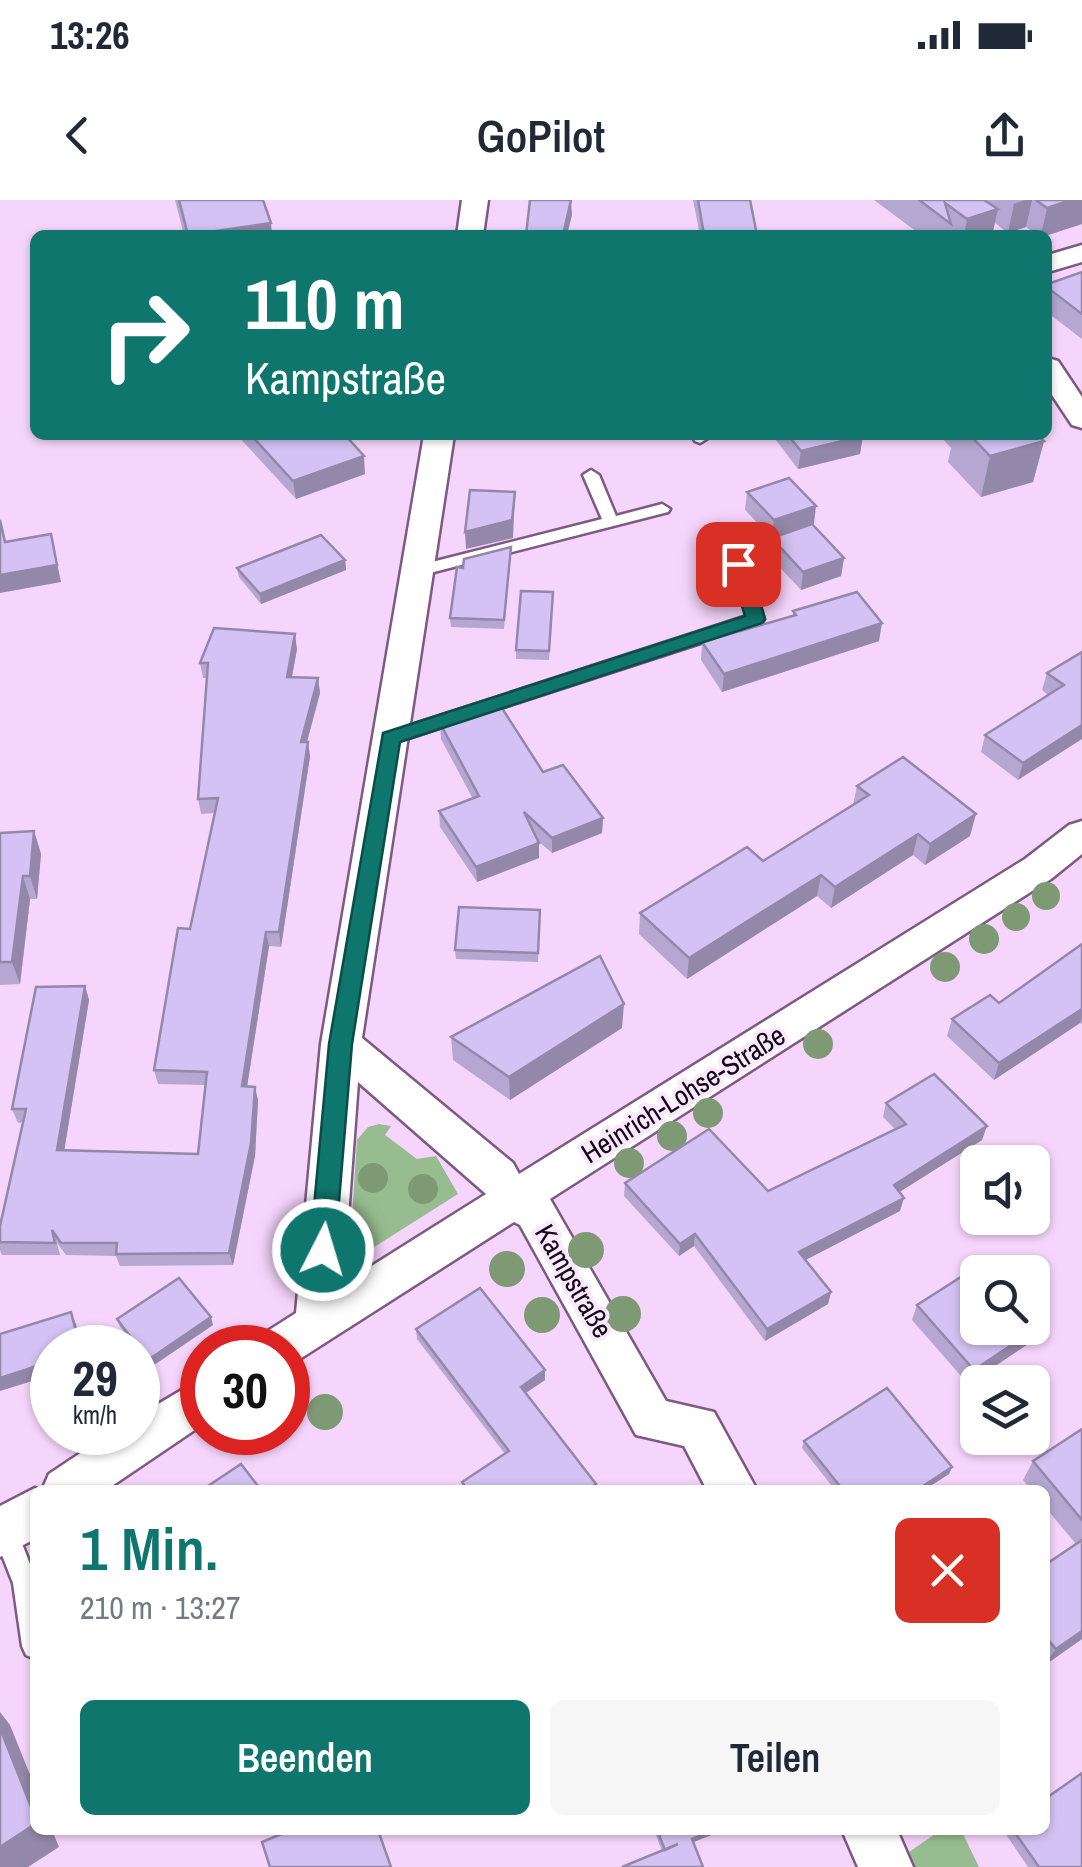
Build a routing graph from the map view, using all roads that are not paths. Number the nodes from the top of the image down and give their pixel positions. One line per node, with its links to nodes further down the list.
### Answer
1 (475, 200): 2 (street)
2 (471, 230)
3 (1082, 253): 4 (street)
4 (1052, 263)
5 (1052, 373): 6 (street)
6 (1082, 418)
7 (438, 440): 13 (street)
8 (591, 475): 10 (lane)
9 (662, 508): 10 (lane)
10 (611, 522): 12 (lane)
11 (738, 564): 13 (lane)
12 (430, 568)
13 (390, 738): 15 (street)
14 (1082, 834): 16 (street, Heinrich-Lohse-Straße)
15 (341, 1044): 16 (street, Kampstraße); 17 (street)
16 (513, 1201): 17 (street, Heinrich-Lohse-Straße); 21 (street, Kampstraße)
17 (318, 1322): 18 (street, Heinrich-Lohse-Straße)
18 (310, 1327)
19 (180, 1414): 20 (street)
20 (73, 1485)
21 (730, 1485)
22 (13, 1525): 23 (lane)
23 (30, 1614)
24 (871, 1835): 25 (street)
25 (886, 1867)

